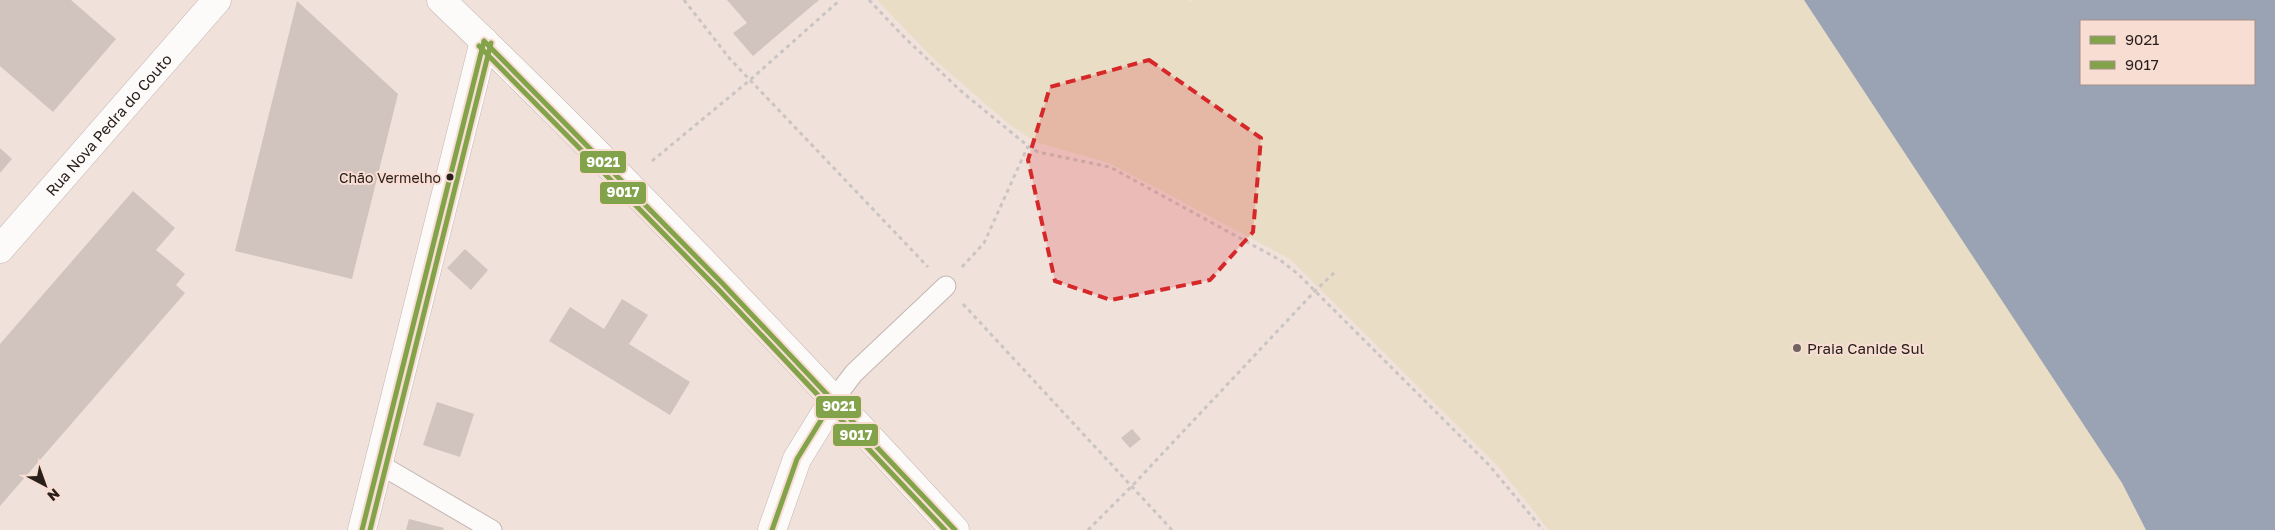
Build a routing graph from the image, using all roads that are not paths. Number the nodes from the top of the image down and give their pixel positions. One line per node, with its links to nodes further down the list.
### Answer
1 (217, 0): 4 (street, Rua Nova Pedra do Couto)
2 (441, 0): 3 (street)
3 (484, 41): 6 (street); 7 (street)
4 (0, 249)
5 (946, 286): 6 (lane)
6 (834, 399): 10 (street); 11 (street)
7 (379, 464): 8 (street); 9 (lane)
8 (362, 530)
9 (492, 530)
10 (772, 530)
11 (955, 530)

